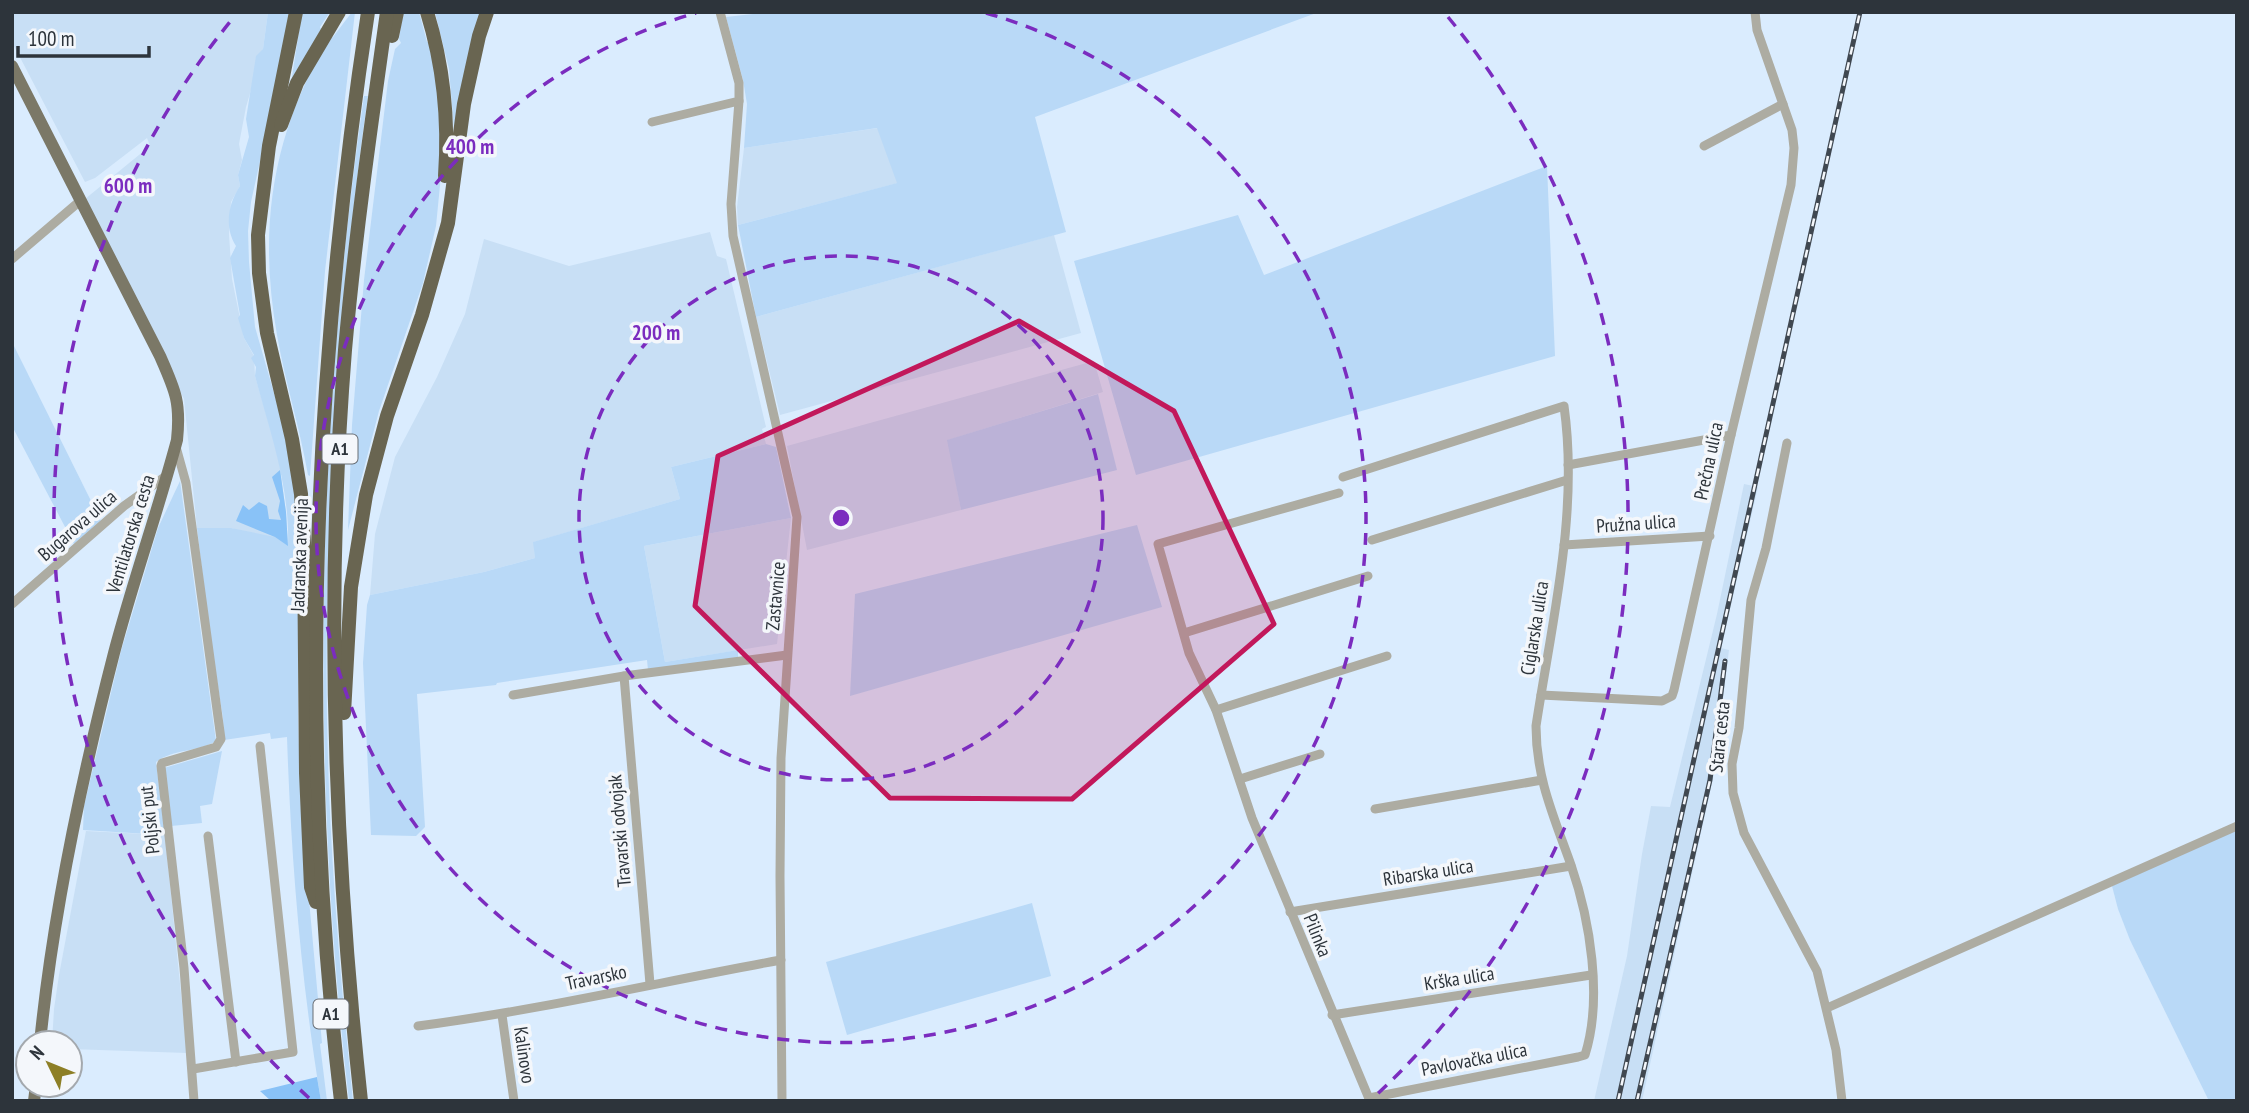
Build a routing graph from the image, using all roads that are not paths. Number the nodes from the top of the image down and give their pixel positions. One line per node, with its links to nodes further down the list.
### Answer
1 (296, 12): 18 (highway)
2 (340, 12): 18 (highway)
3 (360, 12): 13 (highway)
4 (369, 12): 13 (highway, Jadranska avenija / A1)
5 (387, 12): 12 (highway, Jadranska avenija / A1)
6 (397, 12): 12 (highway)
7 (426, 12): 20 (highway)
8 (487, 12): 20 (highway)
9 (720, 12): 14 (street, Zastavnice)
10 (1755, 12): 15 (street, Prečna ulica)
11 (12, 66): 19 (main road, Ventilatorska cesta)
12 (377, 80): 47 (highway, Jadranska avenija / A1)
13 (358, 83): 52 (highway, Jadranska avenija / A1)
14 (739, 101): 16 (street); 36 (street, Zastavnice)
15 (1783, 104): 17 (street); 22 (street, Prečna ulica)
16 (652, 122)
17 (1704, 146)
18 (261, 200): 52 (highway)
19 (80, 201): 21 (street); 24 (main road, Ventilatorska cesta)
20 (441, 243): 47 (highway)
21 (12, 259)
22 (1731, 435): 25 (street); 30 (street, Prečna ulica)
23 (1787, 443): 56 (street, Stara cesta)
24 (176, 445): 26 (main road, Ventilatorska cesta); 63 (street, Poljski put)
25 (1568, 465): 27 (street, Ciglarska ulica); 28 (street, Ciglarska ulica)
26 (167, 475): 34 (street, Bugarova ulica); 60 (main road, Ventilatorska cesta)
27 (1343, 477)
28 (1567, 480): 31 (street); 32 (street, Ciglarska ulica)
29 (1339, 493): 35 (street, Pilinka)
30 (1710, 536): 32 (street, Pružna ulica); 40 (street, Prečna ulica)
31 (1372, 540)
32 (1564, 545): 40 (street, Ciglarska ulica)
33 (1368, 576): 35 (street)
34 (12, 604)
35 (1184, 633): 41 (street, Pilinka)
36 (787, 655): 38 (street); 53 (street, Zastavnice)
37 (1387, 656): 41 (street)
38 (624, 676): 39 (street); 55 (street, Travarski odvojak)
39 (513, 695)
40 (1541, 695): 45 (street, Ciglarska ulica)
41 (1216, 710): 44 (street, Pilinka)
42 (260, 747): 62 (street)
43 (1320, 754): 44 (street)
44 (1240, 779): 51 (street, Pilinka)
45 (1542, 780): 46 (street); 50 (street, Ciglarska ulica)
46 (1375, 809)
47 (339, 819): 67 (highway, Jadranska avenija / A1)
48 (2237, 826): 56 (street)
49 (208, 836): 62 (street)
50 (1571, 866): 51 (street, Ribarska ulica); 54 (street, Ciglarska ulica)
51 (1290, 912): 58 (street, Pilinka)
52 (323, 927): 66 (highway, Jadranska avenija / A1)
53 (781, 960): 55 (street, Travarsko); 69 (street, Zastavnice)
54 (1591, 975): 58 (street, Krška ulica); 61 (street, Ciglarska ulica)
55 (650, 984): 57 (street, Travarsko)
56 (1827, 1008): 70 (street, Stara cesta)
57 (502, 1015): 59 (street, Travarsko); 68 (street, Kalinovo)
58 (1332, 1015): 64 (street, Pilinka)
59 (418, 1026)
60 (42, 1029)
61 (1585, 1055): 64 (street, Pavlovačka ulica)
62 (236, 1062): 63 (street)
63 (193, 1069): 65 (street, Poljski put)
64 (1369, 1099)
65 (194, 1101)
66 (341, 1101)
67 (360, 1101)
68 (514, 1101)
69 (782, 1101)
70 (1842, 1101)

